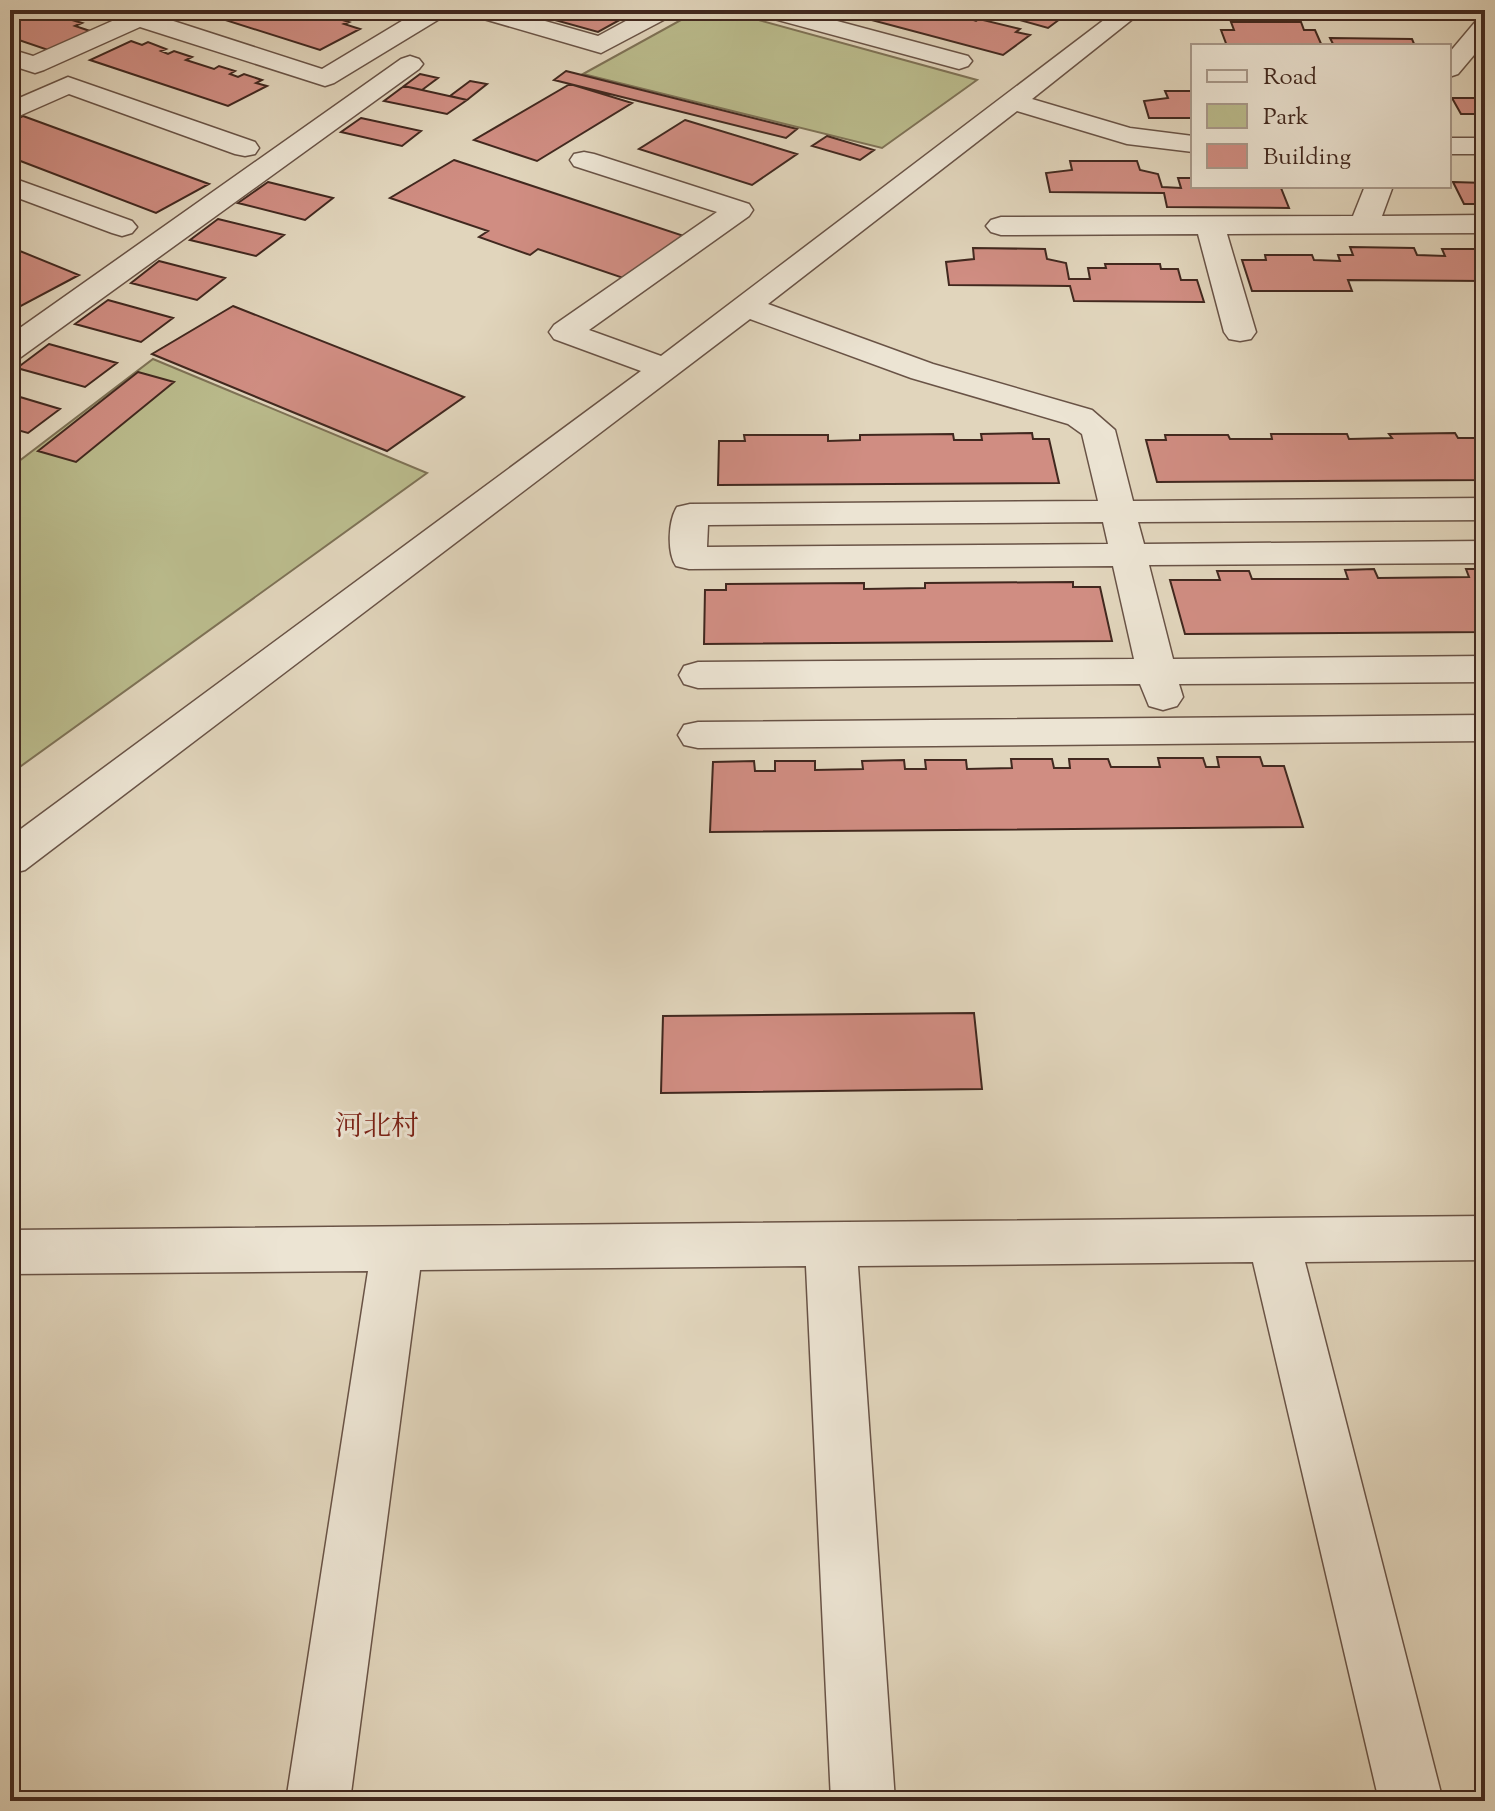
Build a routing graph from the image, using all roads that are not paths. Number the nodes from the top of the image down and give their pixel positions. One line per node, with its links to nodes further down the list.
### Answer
1 (437, 10): 6 (street)
2 (479, 10): 3 (street)
3 (664, 10)
4 (768, 10): 9 (street)
5 (1132, 10): 12 (street)
6 (151, 12): 8 (street)
7 (1485, 26): 11 (street)
8 (10, 57)
9 (959, 61)
10 (410, 64): 28 (street)
11 (1451, 67)
12 (1013, 102): 14 (street); 26 (street)
13 (10, 112): 17 (street)
14 (1191, 144)
15 (1451, 146): 16 (street)
16 (1485, 146)
17 (245, 148)
18 (584, 160): 29 (street)
19 (10, 185): 25 (street)
20 (1378, 188): 21 (street)
21 (1362, 224): 22 (street); 23 (street)
22 (1485, 224)
23 (1210, 225): 24 (street); 27 (street)
24 (1001, 226)
25 (122, 227)
26 (746, 307): 29 (street); 31 (street)
27 (1240, 332)
28 (10, 350)
29 (665, 369): 40 (street)
30 (1485, 509): 31 (street)
31 (1117, 512): 33 (street); 33 (street)
32 (1485, 552): 33 (street)
33 (1128, 555): 35 (street)
34 (1485, 669): 35 (street)
35 (1157, 672): 36 (street); 38 (street)
36 (698, 675)
37 (1485, 728): 38 (street)
38 (1172, 731): 39 (street)
39 (698, 735)
40 (10, 859)
41 (1485, 1238): 42 (street)
42 (1274, 1240): 43 (street); 48 (street)
43 (831, 1244): 44 (street); 47 (street)
44 (397, 1248): 45 (street); 46 (street)
45 (10, 1252)
46 (318, 1801)
47 (863, 1801)
48 (1411, 1801)

